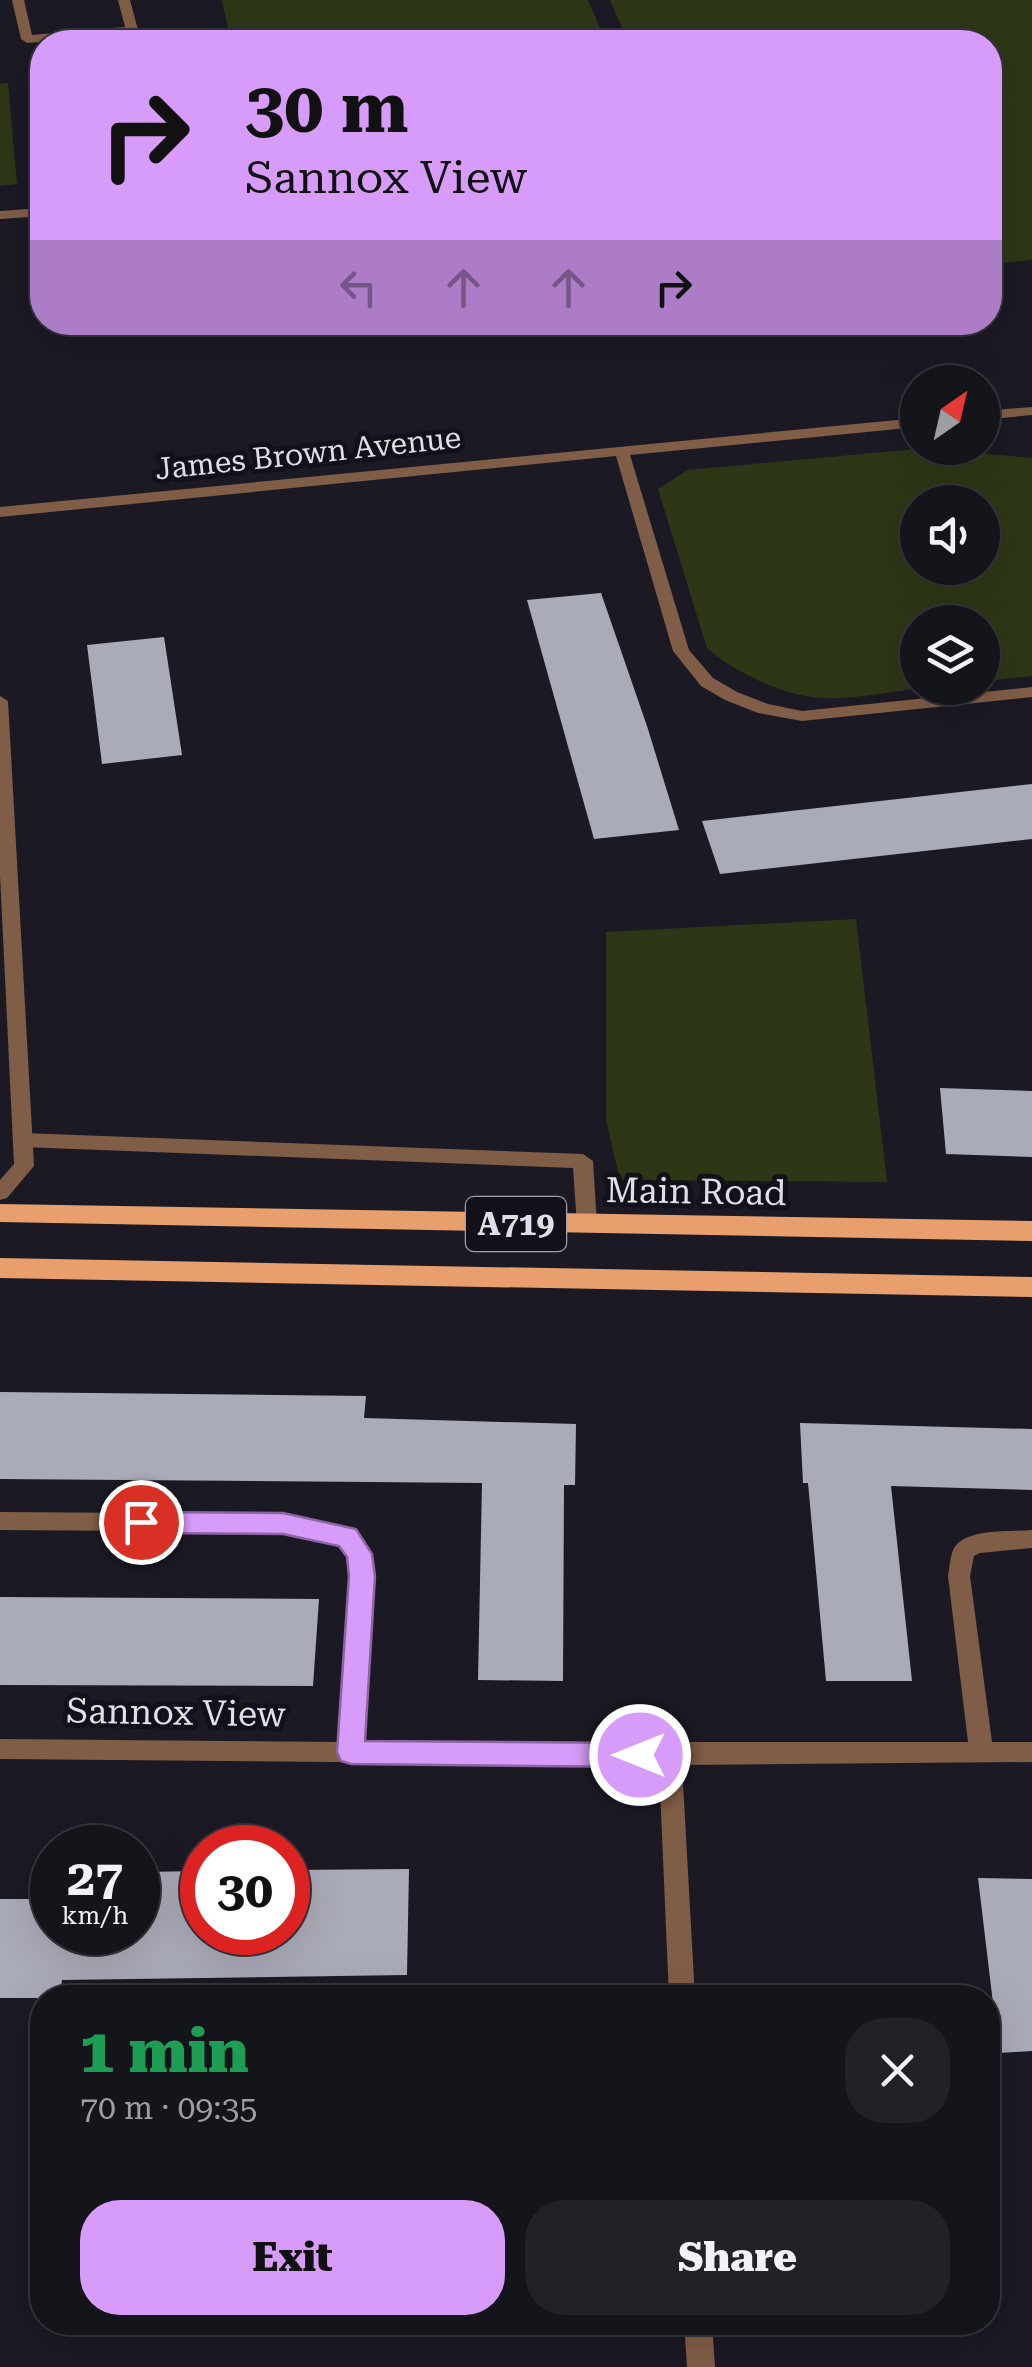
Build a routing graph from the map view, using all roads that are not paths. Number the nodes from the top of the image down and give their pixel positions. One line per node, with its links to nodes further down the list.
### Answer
1 (18, 0): 4 (street)
2 (124, 0): 3 (street)
3 (132, 30)
4 (30, 39)
5 (30, 213): 6 (street)
6 (0, 215)
7 (1032, 411): 8 (street)
8 (1000, 414)
9 (900, 424): 10 (street, James Brown Avenue)
10 (621, 449): 11 (street, James Brown Avenue); 12 (street)
11 (0, 512)
12 (1032, 692)
13 (0, 701): 14 (street)
14 (23, 1140): 15 (street); 17 (street)
15 (0, 1193)
16 (0, 1213): 17 (main road, Main Road / A719)
17 (587, 1225): 18 (main road, Main Road / A719)
18 (1032, 1232)
19 (0, 1268): 20 (main road, A719)
20 (1032, 1287)
21 (0, 1521): 25 (street)
22 (1032, 1539): 24 (street)
23 (0, 1749): 25 (street, Sannox View)
24 (982, 1751): 26 (street, Sannox View); 27 (street, Sannox View)
25 (351, 1752): 27 (street, Sannox View)
26 (1032, 1752)
27 (670, 1754): 28 (street)
28 (681, 1985)
29 (699, 2335): 30 (street)
30 (701, 2367)

